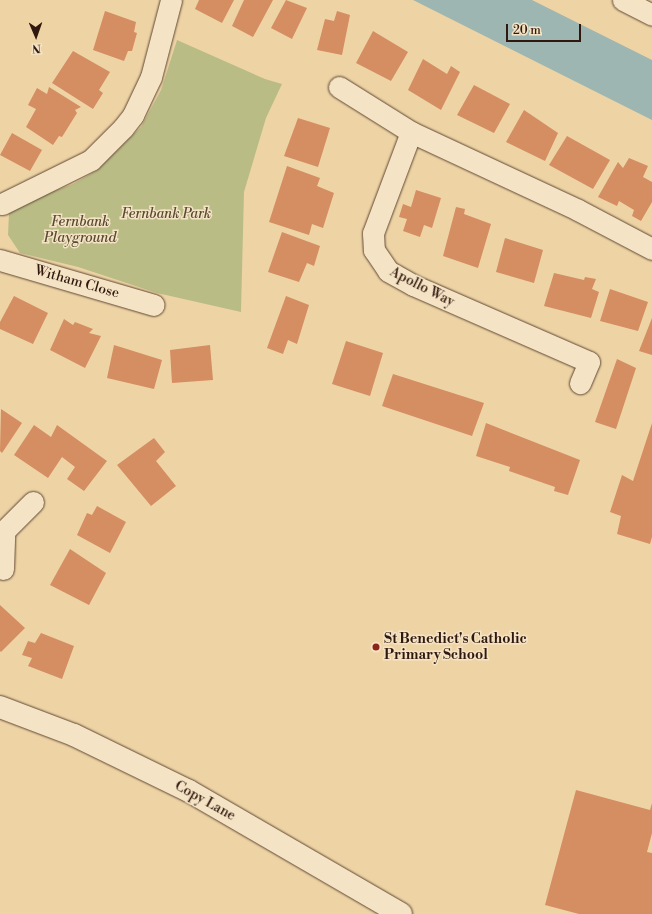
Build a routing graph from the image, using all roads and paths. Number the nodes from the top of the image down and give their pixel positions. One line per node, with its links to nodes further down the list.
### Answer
1 (171, 0): 6 (street)
2 (623, 0): 3 (street)
3 (652, 15)
4 (339, 87): 5 (street)
5 (411, 132): 7 (street); 10 (street, Apollo Way)
6 (1, 205)
7 (652, 250)
8 (0, 260): 9 (street, Witham Close)
9 (154, 305)
10 (580, 383)
11 (33, 502): 12 (street)
12 (2, 529): 13 (street)
13 (3, 569)
14 (0, 707): 15 (street, Copy Lane)
15 (401, 914)

